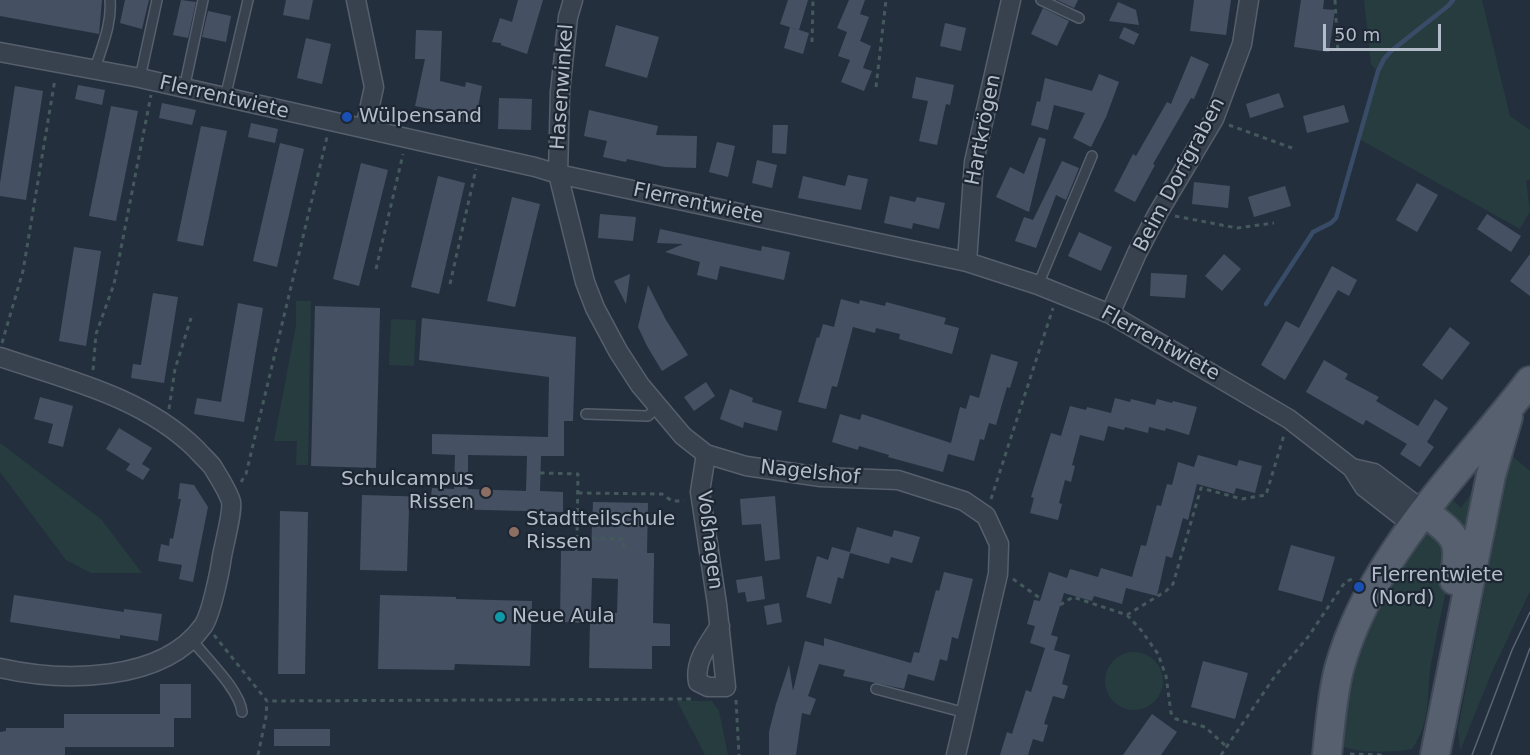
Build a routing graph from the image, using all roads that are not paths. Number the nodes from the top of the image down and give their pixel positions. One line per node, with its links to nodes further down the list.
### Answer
1 (110, 0): 12 (lane)
2 (157, 0): 13 (lane)
3 (203, 0): 14 (lane)
4 (248, 0): 15 (lane)
5 (356, 0): 16 (street)
6 (573, 0): 18 (street, Hasenwinkel)
7 (1011, 0): 19 (street, Hartkrögen)
8 (1041, 0): 10 (lane)
9 (1249, 0): 21 (street, Beim Dorfgraben)
10 (1079, 18)
11 (0, 52): 12 (street, Flerrentwiete)
12 (95, 69): 13 (street, Flerrentwiete)
13 (147, 80): 14 (street, Flerrentwiete)
14 (184, 89): 15 (street, Flerrentwiete)
15 (225, 98): 16 (street, Flerrentwiete)
16 (365, 128): 18 (street, Flerrentwiete)
17 (1092, 156): 20 (lane)
18 (558, 174): 19 (street, Flerrentwiete); 25 (street, Nagelshof)
19 (967, 262): 20 (street, Flerrentwiete)
20 (1038, 285): 21 (street, Flerrentwiete)
21 (1110, 314): 28 (street, Flerrentwiete)
22 (0, 357): 30 (street)
23 (1530, 381): 24 (main road)
24 (1512, 404): 28 (main road); 35 (main road)
25 (657, 407): 26 (lane); 27 (street, Nagelshof)
26 (586, 414)
27 (706, 454): 29 (street, Voßhagen); 34 (street, Nagelshof)
28 (1420, 519): 35 (main road); 36 (main road)
29 (720, 626): 29 (street, Voßhagen)
30 (192, 640): 31 (street); 33 (lane)
31 (0, 668)
32 (876, 690): 34 (lane)
33 (242, 712)
34 (966, 713): 37 (street)
35 (1437, 741)
36 (1327, 754)
37 (956, 755)

